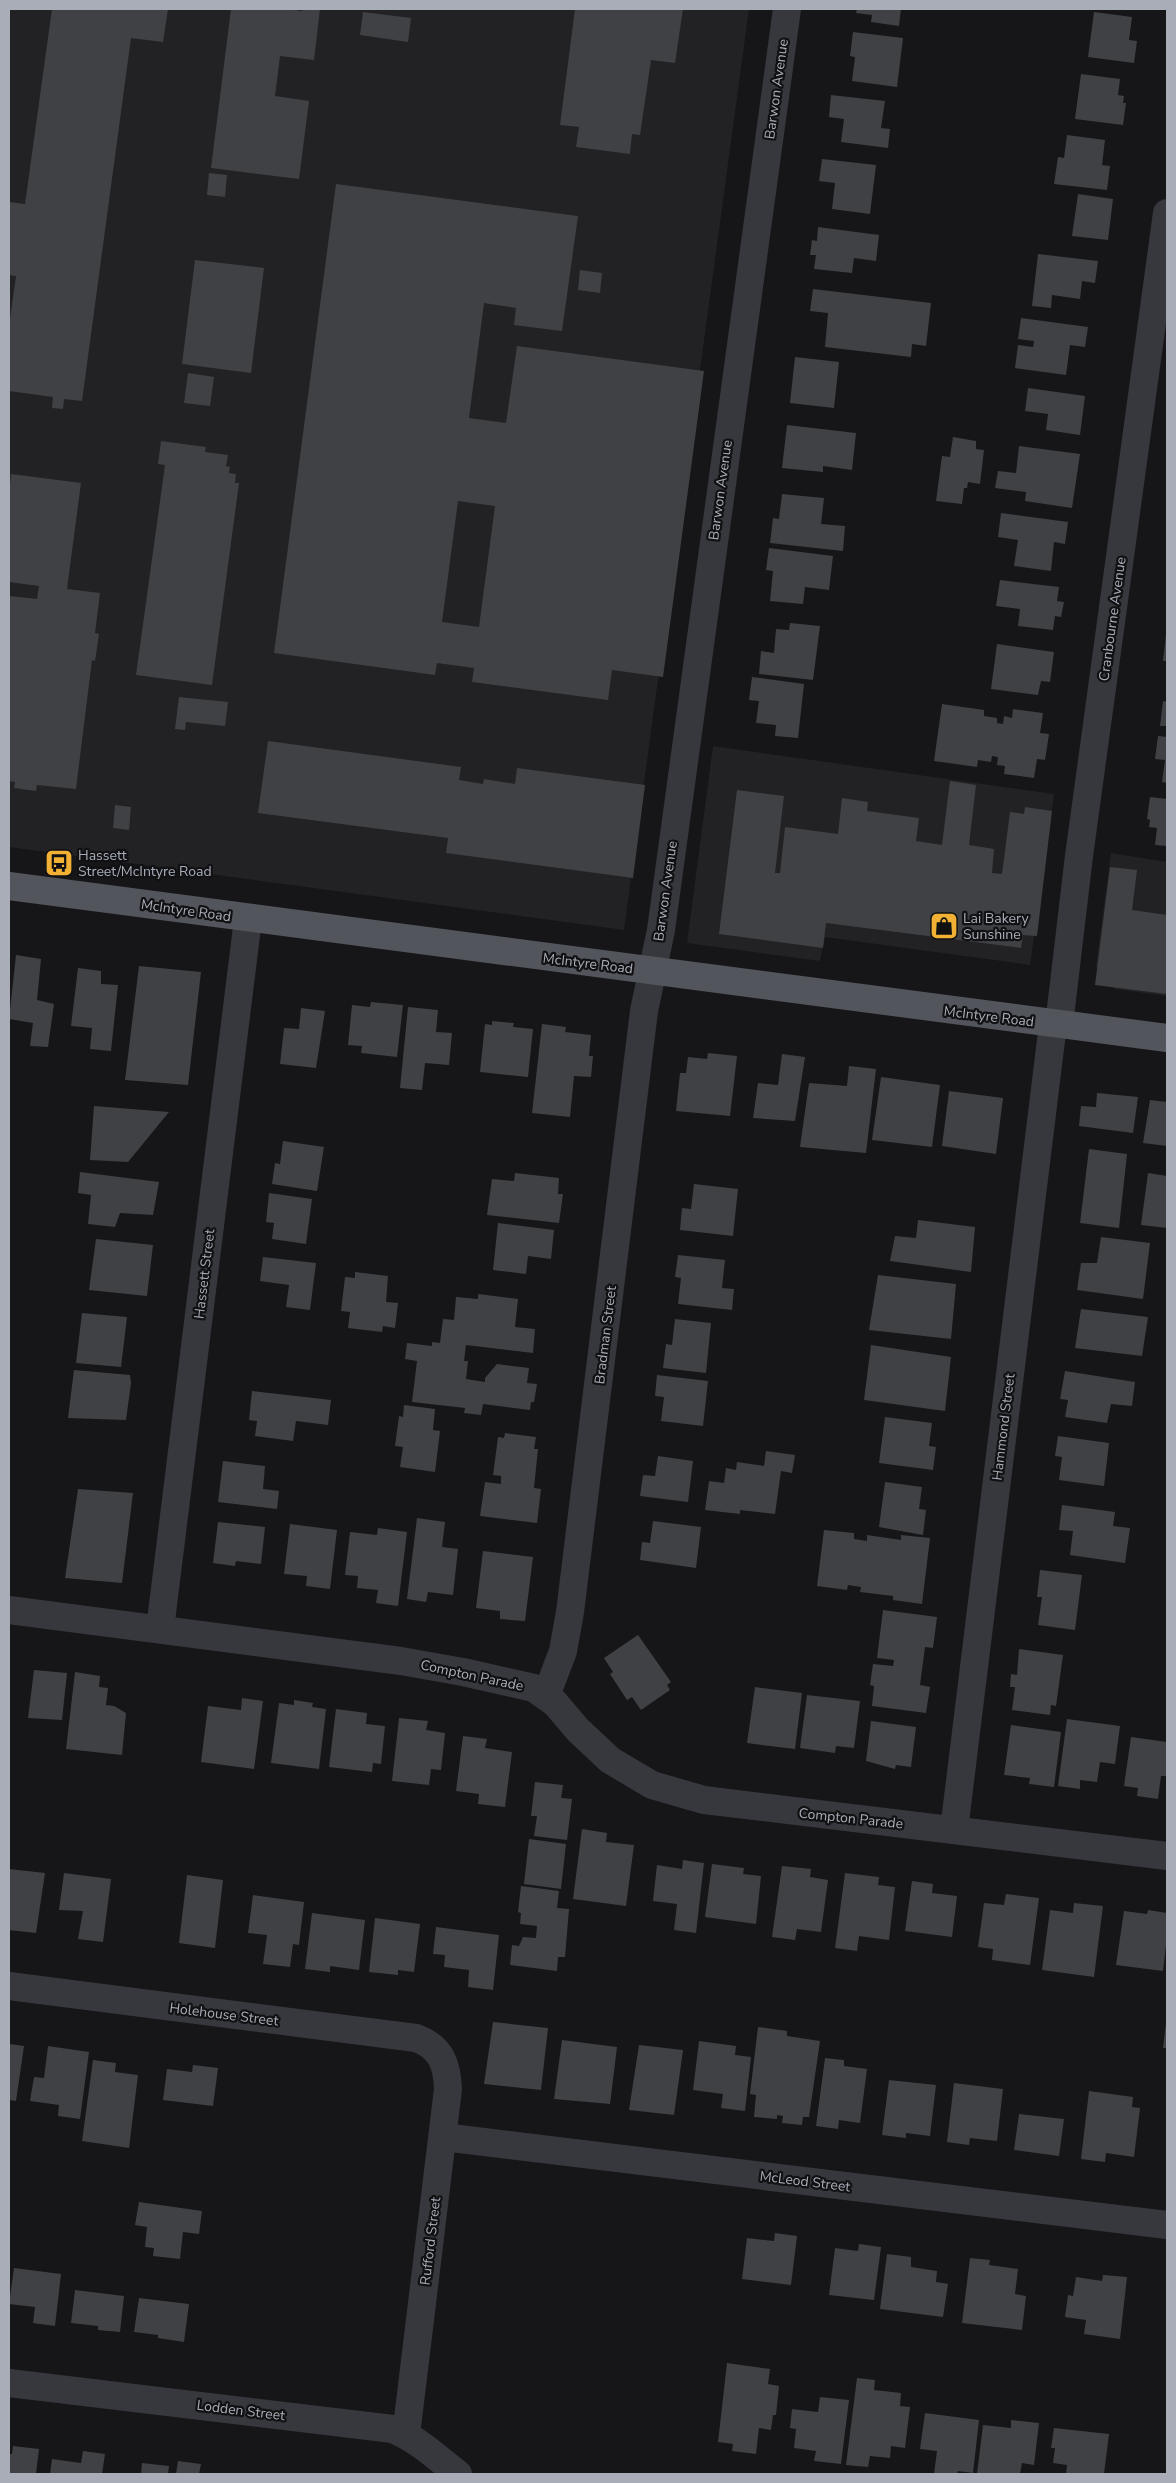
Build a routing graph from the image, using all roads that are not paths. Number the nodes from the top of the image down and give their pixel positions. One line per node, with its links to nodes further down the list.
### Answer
1 (786, 9): 5 (street, Barwon Avenue)
2 (1167, 213): 6 (street, Cranbourne Avenue)
3 (9, 886): 4 (main road, McIntyre Road)
4 (248, 919): 5 (main road, McIntyre Road); 9 (street, Hassett Street)
5 (653, 971): 6 (main road, McIntyre Road); 10 (street, Bradman Street)
6 (1056, 1024): 7 (main road, McIntyre Road); 11 (street, Hammond Street)
7 (1167, 1038)
8 (9, 1610): 9 (street, Compton Parade)
9 (160, 1629): 10 (street, Compton Parade)
10 (546, 1696): 11 (street, Compton Parade)
11 (954, 1830): 12 (street, Compton Parade)
12 (1167, 1856)
13 (9, 1986): 14 (street, Holehouse Street)
14 (436, 2049): 15 (street, Rufford Street)
15 (443, 2137): 16 (street, McLeod Street); 18 (street, Rufford Street)
16 (1167, 2225)
17 (9, 2383): 18 (street, Lodden Street)
18 (406, 2435): 19 (street, Lodden Street)
19 (458, 2474)

